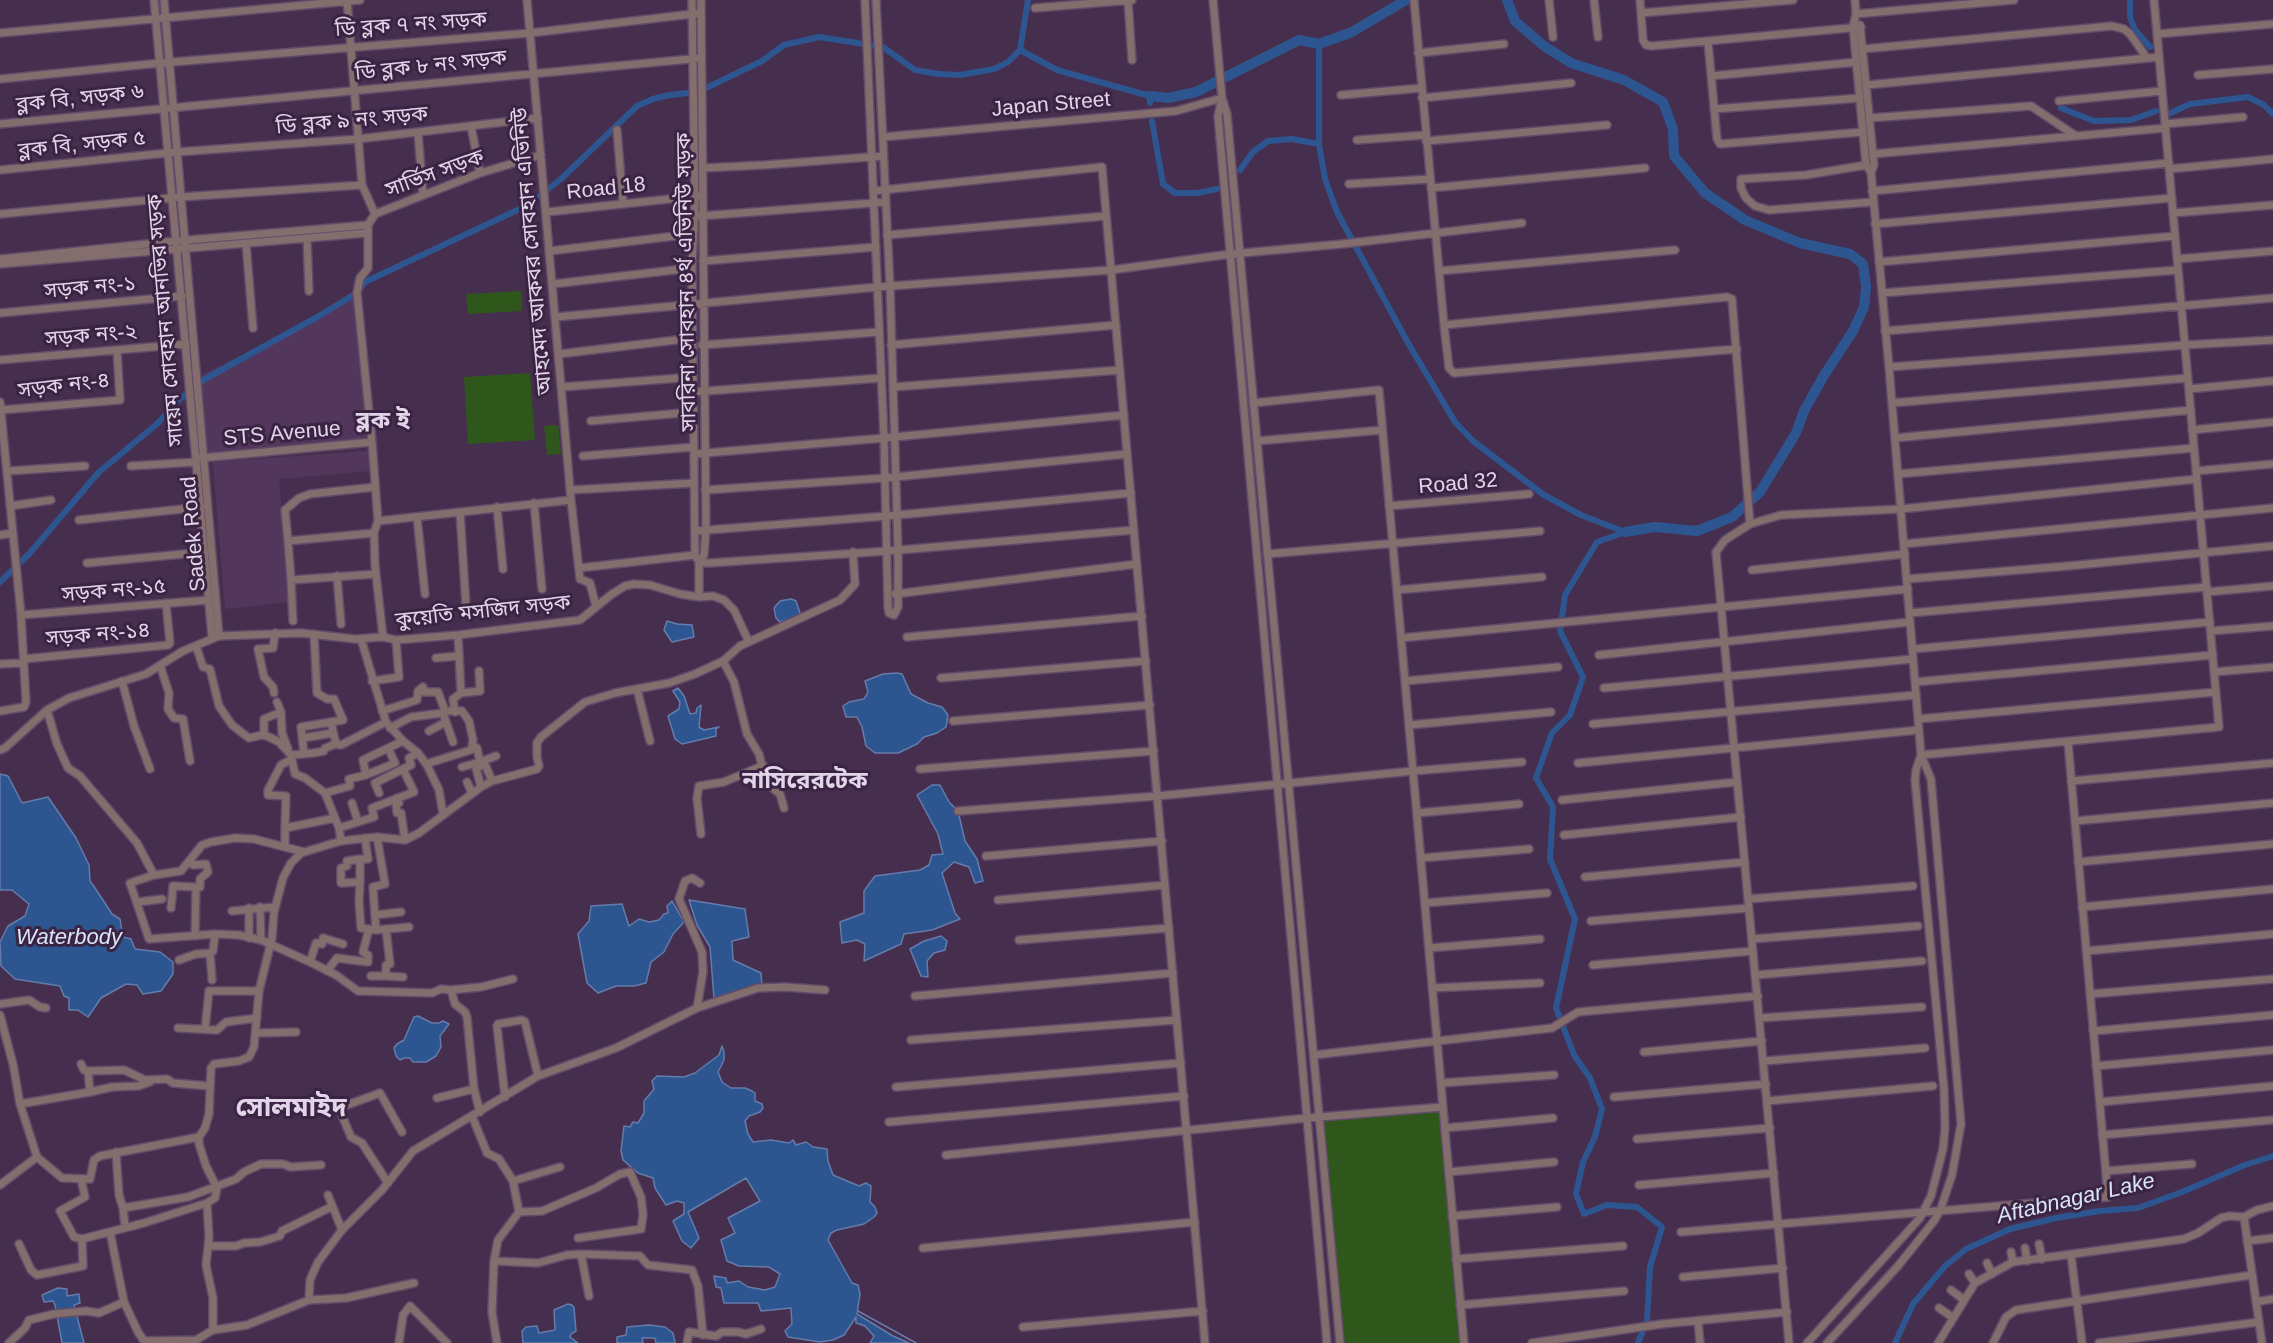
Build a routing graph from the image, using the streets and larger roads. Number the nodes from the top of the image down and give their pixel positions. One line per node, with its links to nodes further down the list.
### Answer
1 (154, 0): 28 (street, সায়েম সোবহান আনভির সড়ক)
2 (164, 0): 27 (street, Sadek Road)
3 (360, 0): 20 (street)
4 (527, 0): 32 (street, আহমেদ আকবর সোবহান এভিনিউ)
5 (692, 0): 25 (street, সাবরিনা সোবহান ৪র্থ এভিনিউ সড়ক)
6 (701, 0): 23 (street, সাবরিনা সোবহান ৪র্থ এভিনিউ সড়ক)
7 (865, 0): 86 (street)
8 (876, 0): 78 (street)
9 (1128, 0): 10 (street); 21 (street); 44 (street)
10 (1132, 0)
11 (1213, 0): 60 (street)
12 (1414, 0): 40 (street)
13 (1549, 0): 34 (street)
14 (1594, 0): 35 (street)
15 (1640, 0): 24 (street)
16 (1793, 0): 24 (street)
17 (1855, 0): 26 (street)
18 (2014, 0): 26 (street)
19 (2154, 0): 33 (street)
20 (347, 1): 27 (street); 38 (street)
21 (1107, 1): 22 (street)
22 (1035, 9)
23 (701, 13): 25 (street, ডি ব্লক ৭ নং সড়ক); 42 (street, সাবরিনা সোবহান ৪র্থ এভিনিউ সড়ক)
24 (1641, 13): 36 (street)
25 (692, 14): 32 (street, ডি ব্লক ৭ নং সড়ক); 42 (street, সাবরিনা সোবহান ৪র্থ এভিনিউ সড়ক)
26 (1856, 14): 30 (street)
27 (166, 16): 28 (street); 45 (street, Sadek Road)
28 (156, 18): 31 (street); 47 (street, সায়েম সোবহান আনভির সড়ক)
29 (2273, 24): 33 (street)
30 (1857, 27): 36 (street); 39 (street); 46 (street)
31 (0, 33)
32 (530, 33): 38 (street, ডি ব্লক ৭ নং সড়ক); 49 (street, আহমেদ আকবর সোবহান এভিনিউ)
33 (2157, 34): 41 (street)
34 (1553, 36)
35 (1598, 37)
36 (1708, 42): 51 (street)
37 (1504, 44): 40 (street)
38 (350, 46): 45 (street, ডি ব্লক ৭ নং সড়ক); 56 (street)
39 (1863, 49): 43 (street); 54 (street)
40 (1418, 53): 55 (street)
41 (2159, 57): 43 (street); 57 (street)
42 (697, 58): 49 (street, ডি ব্লক ৮ নং সড়ক); 59 (street, সাবরিনা সোবহান ৪র্থ এভিনিউ সড়ক)
43 (2146, 58): 54 (street)
44 (1132, 60)
45 (170, 62): 47 (street, ডি ব্লক ৭ নং সড়ক); 64 (street, Sadek Road)
46 (1857, 62): 51 (street); 62 (street)
47 (160, 63): 52 (street, ডি ব্লক ৭ নং সড়ক); 65 (street, সায়েম সোবহান আনভির সড়ক)
48 (2273, 69): 50 (street)
49 (534, 73): 56 (street, ডি ব্লক ৮ নং সড়ক); 68 (street, আহমেদ আকবর সোবহান এভিনিউ)
50 (2198, 75)
51 (1711, 76): 66 (street)
52 (0, 79)
53 (1571, 83): 61 (street)
54 (1867, 85): 69 (street)
55 (1422, 88): 58 (street); 61 (street)
56 (354, 91): 64 (street, ডি ব্লক ৮ নং সড়ক); 80 (street)
57 (2162, 91): 63 (street); 73 (street)
58 (1341, 95)
59 (698, 98): 90 (street, সাবরিনা সোবহান ৪র্থ এভিনিউ সড়ক); 105 (street, সাবরিনা সোবহান ৪র্থ এভিনিউ সড়ক)
60 (1222, 98): 78 (street, Japan Street); 135 (street); 136 (street)
61 (1422, 98): 79 (street)
62 (1860, 98): 66 (street); 75 (street)
63 (2059, 101)
64 (174, 106): 65 (street, ডি ব্লক ৮ নং সড়ক); 82 (street, Sadek Road)
65 (164, 107): 70 (street, ব্লক বি, সড়ক ৬); 83 (street, সায়েম সোবহান আনভির সড়ক)
66 (1714, 109): 75 (street)
67 (2243, 117): 73 (street)
68 (538, 118): 72 (street, ডি ব্লক ৯ নং সড়ক); 85 (street, আহমেদ আকবর সোবহান এভিনিউ)
69 (1870, 118): 77 (street); 84 (street)
70 (0, 124)
71 (1607, 125): 79 (street)
72 (471, 126): 76 (street, ডি ব্লক ৯ নং সড়ক); 94 (street)
73 (2165, 126): 77 (street); 89 (street)
74 (617, 130): 111 (street)
75 (1863, 132): 92 (street)
76 (418, 133): 80 (street, ডি ব্লক ৯ নং সড়ক); 102 (street)
77 (2076, 136): 84 (street)
78 (883, 137): 87 (street)
79 (1426, 138): 81 (street); 95 (street)
80 (357, 140): 82 (street, ডি ব্লক ৯ নং সড়ক); 97 (street)
81 (1357, 140)
82 (177, 152): 83 (street, ডি ব্লক ৯ নং সড়ক); 104 (street, Sadek Road)
83 (168, 153): 93 (street, ব্লক বি, সড়ক ৫); 106 (street, সায়েম সোবহান আনভির সড়ক)
84 (1873, 154): 92 (street)
85 (541, 155): 94 (street, সার্ভিস সড়ক); 113 (street, আহমেদ আকবর সোবহান এভিনিউ)
86 (872, 156): 87 (street); 90 (street); 100 (street)
87 (884, 156): 99 (street)
88 (2273, 159): 89 (street)
89 (2169, 166): 101 (street); 107 (street)
90 (702, 168): 103 (street, সাবরিনা সোবহান ৪র্থ এভিনিউ সড়ক)
91 (1645, 168): 98 (street)
92 (1868, 169): 101 (street); 110 (street)
93 (0, 170)
94 (480, 173): 102 (street, সার্ভিস সড়ক)
95 (1430, 179): 96 (street); 98 (street)
96 (1349, 184)
97 (362, 186): 104 (street); 114 (street)
98 (1431, 188): 123 (street)
99 (885, 190): 100 (street); 109 (street); 119 (street)
100 (873, 191): 108 (street)
101 (1872, 191): 110 (street)
102 (423, 195): 114 (street, সার্ভিস সড়ক)
103 (704, 195): 105 (street, Road 18); 117 (street, সাবরিনা সোবহান ৪র্থ এভিনিউ সড়ক)
104 (181, 196): 106 (street); 130 (street, Sadek Road)
105 (695, 196): 111 (street, Road 18); 118 (street, সাবরিনা সোবহান ৪র্থ এভিনিউ সড়ক)
106 (172, 198): 116 (street); 129 (street, সায়েম সোবহান আনভির সড়ক)
107 (2172, 198): 115 (street); 121 (street)
108 (874, 202): 109 (street); 117 (street); 131 (street)
109 (886, 202): 125 (street)
110 (1873, 202): 121 (street)
111 (623, 203): 113 (street, Road 18)
112 (2273, 205): 115 (street)
113 (547, 212): 133 (street, আহমেদ আকবর সোবহান এভিনিউ)
114 (375, 213): 122 (street)
115 (2173, 213): 126 (street)
116 (0, 214)
117 (704, 215): 118 (street); 139 (street, সাবরিনা সোবহান ৪র্থ এভিনিউ সড়ক)
118 (694, 216): 124 (street, সাবরিনা সোবহান ৪র্থ এভিনিউ সড়ক)
119 (1107, 216): 125 (street); 143 (street)
120 (1522, 223): 123 (street)
121 (1875, 224): 140 (street)
122 (368, 229): 127 (street); 130 (street); 199 (street)
123 (1435, 233): 136 (street); 145 (street)
124 (692, 234): 133 (street); 142 (street, সাবরিনা সোবহান ৪র্থ এভিনিউ সড়ক)
125 (887, 235): 148 (street)
126 (2175, 236): 138 (street); 140 (street)
127 (307, 238): 128 (street); 149 (street)
128 (246, 243): 130 (street); 160 (street)
129 (176, 244): 130 (street); 137 (street); 141 (street); 151 (street, সায়েম সোবহান আনভির সড়ক)
130 (185, 244): 206 (street, Sadek Road)
131 (876, 247): 139 (street); 147 (street)
132 (1675, 250): 145 (street)
133 (550, 251): 146 (street, আহমেদ আকবর সোবহান এভিনিউ)
134 (2273, 251): 138 (street)
135 (1231, 254): 136 (street); 143 (street); 387 (street)
136 (1240, 254): 185 (street)
137 (0, 259)
138 (2177, 259): 144 (street)
139 (703, 261): 153 (street, সাবরিনা সোবহান ৪র্থ এভিনিউ সড়ক)
140 (1879, 262): 150 (street)
141 (0, 264)
142 (692, 268): 146 (street); 154 (street, সাবরিনা সোবহান ৪র্থ এভিনিউ সড়ক)
143 (1111, 270): 148 (street); 158 (street)
144 (2178, 270): 150 (street); 155 (street)
145 (1439, 271): 159 (street)
146 (553, 284): 157 (street, আহমেদ আকবর সোবহান এভিনিউ)
147 (877, 286): 148 (street); 153 (street); 162 (street)
148 (890, 286): 167 (street)
149 (309, 291)
150 (1882, 293): 161 (street)
151 (182, 296): 156 (street, সড়ক নং-১); 165 (street, সায়েম সোবহান আনভির সড়ক)
152 (2273, 298): 155 (street)
153 (704, 302): 154 (street); 166 (street, সাবরিনা সোবহান ৪র্থ এভিনিউ সড়ক)
154 (692, 303): 157 (street); 164 (street, সাবরিনা সোবহান ৪র্থ এভিনিউ সড়ক)
155 (2181, 306): 161 (street); 168 (street)
156 (0, 313)
157 (556, 317): 171 (street, আহমেদ আকবর সোবহান এভিনিউ)
158 (1116, 325): 167 (street); 174 (street)
159 (1444, 325): 169 (street); 169 (street)
160 (253, 328)
161 (1886, 331): 173 (street)
162 (879, 332): 166 (street); 176 (street)
163 (2273, 340): 168 (street)
164 (693, 342): 166 (street); 171 (street); 175 (street, সাবরিনা সোবহান ৪র্থ এভিনিউ সড়ক)
165 (186, 344): 170 (street, সড়ক নং-২); 207 (street, সায়েম সোবহান আনভির সড়ক)
166 (704, 345): 182 (street, সাবরিনা সোবহান ৪র্থ এভিনিউ সড়ক)
167 (891, 345): 180 (street)
168 (2185, 345): 173 (street); 177 (street)
169 (1737, 349): 239 (street)
170 (117, 350): 172 (street, সড়ক নং-২); 187 (street, সড়ক নং-৪)
171 (559, 354): 179 (street, আহমেদ আকবর সোবহান এভিনিউ)
172 (0, 360)
173 (1889, 367): 186 (street)
174 (1120, 370): 180 (street); 190 (street)
175 (693, 377): 179 (street); 183 (street, সাবরিনা সোবহান ৪র্থ এভিনিউ সড়ক)
176 (881, 378): 182 (street); 196 (street)
177 (2188, 378): 181 (street); 186 (street)
178 (2273, 381): 181 (street)
179 (562, 387): 219 (street, আহমেদ আকবর সোবহান এভিনিউ)
180 (893, 387): 195 (street)
181 (2189, 389): 188 (street)
182 (705, 391): 183 (street); 203 (street, সাবরিনা সোবহান ৪র্থ এভিনিউ সড়ক)
183 (693, 392): 189 (street, সাবরিনা সোবহান ৪র্থ এভিনিউ সড়ক)
184 (0, 402): 187 (street)
185 (1253, 403): 193 (street); 198 (street)
186 (1892, 403): 197 (street)
187 (1, 410): 200 (street)
188 (2191, 410): 194 (street); 197 (street)
189 (693, 412): 191 (street); 202 (street, সাবরিনা সোবহান ৪র্থ এভিনিউ সড়ক)
190 (1124, 415): 195 (street); 204 (street)
191 (591, 421)
192 (2273, 422): 194 (street)
193 (1382, 430): 198 (street); 228 (street)
194 (2192, 430): 201 (street)
195 (894, 437): 196 (street); 214 (street)
196 (884, 438): 203 (street); 215 (street)
197 (1895, 438): 212 (street)
198 (1257, 441): 257 (street)
199 (372, 442): 206 (street, STS Avenue); 217 (street)
200 (2, 448): 211 (street)
201 (2194, 448): 212 (street); 213 (street)
202 (694, 450): 203 (street); 205 (street); 216 (street, সাবরিনা সোবহান ৪র্থ এভিনিউ সড়ক)
203 (705, 453): 220 (street, সাবরিনা সোবহান ৪র্থ এভিনিউ সড়ক)
204 (1128, 454): 214 (street); 222 (street)
205 (584, 456)
206 (204, 457): 207 (street, STS Avenue); 296 (street, Sadek Road)
207 (196, 461): 210 (street, STS Avenue); 229 (street, সায়েম সোবহান আনভির সড়ক)
208 (2273, 464): 213 (street)
209 (85, 466): 211 (street)
210 (131, 466)
211 (7, 471): 218 (street)
212 (1898, 474): 232 (street)
213 (2197, 475): 232 (street); 234 (street)
214 (895, 477): 215 (street); 236 (street)
215 (885, 478): 220 (street); 235 (street)
216 (694, 483): 219 (street); 243 (street, সাবরিনা সোবহান ৪র্থ এভিনিউ সড়ক)
217 (375, 487): 240 (street); 248 (street)
218 (9, 490): 221 (street); 227 (street)
219 (570, 490): 225 (street, আহমেদ আকবর সোবহান এভিনিউ)
220 (705, 490): 241 (street, সাবরিনা সোবহান ৪র্থ এভিনিউ সড়ক)
221 (0, 491)
222 (1131, 493): 236 (street); 242 (street)
223 (1529, 494): 228 (street, Road 32)
224 (51, 500): 227 (street)
225 (571, 500): 226 (street); 262 (street, আহমেদ আকবর সোবহান এভিনিউ)
226 (534, 503): 230 (street); 271 (street)
227 (10, 506): 246 (street)
228 (1389, 506): 249 (street)
229 (201, 507): 238 (street); 254 (street, সায়েম সোবহান আনভির সড়ক)
230 (497, 507): 233 (street); 263 (street)
231 (2273, 508): 234 (street)
232 (1901, 509): 239 (street); 250 (street)
233 (460, 512): 237 (street); 281 (street)
234 (2200, 515): 250 (street); 256 (street)
235 (887, 516): 236 (street); 241 (street); 253 (street)
236 (897, 516): 252 (street)
237 (417, 517): 240 (street); 276 (street)
238 (79, 520)
239 (1750, 520): 283 (street)
240 (378, 521): 245 (street)
241 (706, 530): 243 (street); 259 (street, সাবরিনা সোবহান ৪র্থ এভিনিউ সড়ক)
242 (1134, 530): 252 (street); 261 (street)
243 (695, 531): 259 (street, সাবরিনা সোবহান ৪র্থ এভিনিউ সড়ক)
244 (1540, 531): 249 (street)
245 (374, 532): 248 (street); 265 (street)
246 (13, 533): 247 (street); 285 (street)
247 (0, 535)
248 (288, 541): 269 (street)
249 (1392, 542): 257 (street); 273 (street)
250 (1904, 544): 258 (street)
251 (2273, 546): 256 (street)
252 (898, 550): 253 (street); 275 (street)
253 (888, 551): 255 (street); 277 (street)
254 (205, 552): 260 (street); 279 (street, সায়েম সোবহান আনভির সড়ক)
255 (853, 552): 259 (street); 302 (street)
256 (2204, 552): 268 (street); 274 (street)
257 (1267, 554): 386 (street)
258 (1905, 554): 264 (street); 268 (street)
259 (697, 558): 262 (street); 278 (street, সাবরিনা সোবহান ৪র্থ এভিনিউ সড়ক)
260 (87, 563)
261 (1137, 564): 275 (street); 286 (street)
262 (579, 568): 282 (street)
263 (502, 569)
264 (1752, 570)
265 (376, 574): 266 (street); 297 (street)
266 (337, 576): 269 (street); 290 (street)
267 (1542, 577): 273 (street)
268 (1907, 579): 272 (street)
269 (291, 580): 287 (street)
270 (2273, 586): 274 (street)
271 (542, 589)
272 (1908, 589): 283 (street); 284 (street)
273 (1397, 590): 299 (street)
274 (2207, 590): 284 (street); 289 (street)
275 (899, 593): 277 (street); 277 (street)
276 (425, 594)
277 (889, 595)
278 (699, 597): 282 (street, কুয়েতি মসজিদ সড়ক); 302 (street, কুয়েতি মসজিদ সড়ক)
279 (209, 600): 280 (street, সড়ক নং-১৫); 296 (street, সায়েম সোবহান আনভির সড়ক)
280 (166, 603): 285 (street, সড়ক নং-১৫); 311 (street, সড়ক নং-১৪)
281 (466, 606)
282 (596, 606): 295 (street, কুয়েতি মসজিদ সড়ক)
283 (1721, 607): 299 (street); 303 (street)
284 (1910, 613): 288 (street)
285 (21, 615): 311 (street)
286 (1142, 616): 298 (street); 313 (street)
287 (293, 621)
288 (1910, 622): 303 (street); 305 (street)
289 (2210, 622): 292 (street); 305 (street)
290 (341, 624)
291 (2273, 626): 292 (street)
292 (2211, 631): 308 (street)
293 (275, 633): 294 (street, কুয়েতি মসজিদ সড়ক); 296 (street, কুয়েতি মসজিদ সড়ক); 329 (street)
294 (314, 634): 300 (street, কুয়েতি মসজিদ সড়ক); 344 (street)
295 (458, 635): 301 (street, কুয়েতি মসজিদ সড়ক); 307 (street)
296 (216, 636): 304 (street)
297 (383, 637): 300 (street, কুয়েতি মসজিদ সড়ক); 301 (street, কুয়েতি মসজিদ সড়ক)
298 (907, 637)
299 (1401, 638): 324 (street)
300 (360, 639): 323 (street)
301 (396, 640): 323 (street)
302 (749, 642): 312 (street)
303 (1724, 642): 306 (street); 321 (street)
304 (196, 646): 315 (street); 352 (street)
305 (1913, 649): 310 (street)
306 (1599, 655)
307 (459, 656): 309 (street); 330 (street)
308 (2213, 656): 319 (street); 325 (street)
309 (436, 658)
310 (1913, 659): 321 (street); 325 (street)
311 (23, 661): 314 (street); 335 (street)
312 (723, 661): 327 (street); 375 (street)
313 (1146, 661): 320 (street); 333 (street)
314 (0, 664)
315 (160, 665): 322 (street); 369 (street)
316 (1558, 667): 324 (street)
317 (2273, 667): 319 (street)
318 (479, 671): 330 (street)
319 (2214, 672): 328 (street)
320 (941, 678)
321 (1727, 678): 326 (street); 341 (street)
322 (122, 681): 334 (street); 377 (street)
323 (372, 681): 336 (street)
324 (1405, 681): 348 (street)
325 (1915, 682): 331 (street)
326 (1604, 688)
327 (637, 689): 355 (street); 382 (street)
328 (2216, 692): 342 (street); 357 (street)
329 (274, 693)
330 (461, 693): 337 (street)
331 (1916, 695): 341 (street); 342 (street)
332 (277, 702): 338 (street)
333 (1150, 705): 343 (street); 363 (street)
334 (47, 710): 362 (street); 425 (street)
335 (0, 711)
336 (382, 711): 339 (street); 347 (street)
337 (455, 711): 339 (street); 361 (street)
338 (281, 712): 352 (street); 366 (street)
339 (444, 712): 345 (street); 347 (street)
340 (1551, 712): 348 (street)
341 (1731, 713): 346 (street); 359 (street)
342 (1918, 719): 349 (street)
343 (953, 721)
344 (331, 722): 351 (street); 353 (street)
345 (446, 722): 350 (street); 356 (street)
346 (1593, 724)
347 (388, 725): 354 (street); 358 (street)
348 (1409, 725): 380 (street)
349 (1919, 730): 359 (street); 367 (street)
350 (429, 731)
351 (333, 733): 353 (street); 358 (street)
352 (264, 735): 366 (street)
353 (303, 738): 365 (street)
354 (403, 741): 360 (street); 364 (street)
355 (650, 741)
356 (453, 742)
357 (2068, 742): 367 (street); 383 (street)
358 (336, 744): 365 (street)
359 (1734, 747): 372 (street); 385 (street)
360 (388, 748): 381 (street); 381 (street)
361 (477, 748): 370 (street); 374 (street)
362 (0, 750)
363 (1154, 752): 379 (street); 392 (street)
364 (418, 753): 374 (street); 378 (street)
365 (304, 754): 366 (street)
366 (291, 755): 389 (street); 406 (street)
367 (1922, 755): 569 (street); 571 (street)
368 (496, 756): 370 (street)
369 (189, 761)
370 (483, 762): 376 (street); 382 (street); 388 (street)
371 (1521, 762): 380 (street)
372 (1578, 763)
373 (2273, 763): 383 (street)
374 (426, 764): 401 (street)
375 (762, 766): 398 (street); 408 (street)
376 (462, 767)
377 (150, 769)
378 (403, 769): 390 (street); 393 (street)
379 (920, 769)
380 (1413, 771): 386 (street); 400 (street)
381 (366, 776): 389 (street)
382 (492, 781): 388 (street)
383 (2071, 781): 404 (street)
384 (467, 782): 391 (street)
385 (1737, 782): 394 (street); 402 (street)
386 (1289, 784): 387 (street); 508 (street)
387 (1278, 785): 392 (street); 537 (street)
388 (481, 787): 391 (street)
389 (325, 793): 403 (street)
390 (378, 793)
391 (472, 793): 401 (street)
392 (1158, 796): 399 (street); 414 (street)
393 (397, 798): 405 (street); 412 (street)
394 (1562, 800)
395 (352, 802): 405 (street)
396 (2273, 803): 404 (street)
397 (1519, 804): 400 (street)
398 (784, 808)
399 (958, 811)
400 (1416, 813): 420 (street)
401 (443, 814): 412 (street)
402 (1741, 817): 409 (street); 423 (street)
403 (335, 818): 406 (street); 407 (street)
404 (2075, 821): 424 (street)
405 (358, 822): 407 (street)
406 (285, 828): 416 (street)
407 (339, 828): 413 (street)
408 (701, 834)
409 (1564, 835)
410 (376, 837): 411 (street); 412 (street); 446 (street)
411 (366, 838): 413 (street); 421 (street)
412 (405, 840)
413 (341, 841): 418 (street)
414 (1162, 841): 419 (street); 429 (street)
415 (2273, 844): 424 (street)
416 (285, 847): 418 (street); 422 (street)
417 (1529, 849): 420 (street)
418 (304, 852): 439 (street)
419 (986, 856)
420 (1421, 858): 437 (street)
421 (360, 859): 427 (street); 427 (street)
422 (191, 860): 425 (street); 431 (street)
423 (1745, 862): 426 (street); 438 (street)
424 (2078, 862): 440 (street)
425 (154, 875): 436 (street)
426 (1585, 877)
427 (360, 882): 451 (street)
428 (700, 883): 491 (street)
429 (1166, 885): 435 (street); 450 (street)
430 (1912, 886): 438 (street)
431 (196, 887): 442 (street); 455 (street)
432 (2273, 889): 440 (street)
433 (1547, 892): 437 (street)
434 (162, 899): 436 (street)
435 (998, 900)
436 (138, 902): 455 (street)
437 (1425, 903): 463 (street)
438 (1749, 904): 447 (street); 458 (street)
439 (275, 906): 441 (street); 462 (street)
440 (2082, 906): 465 (street)
441 (260, 907): 443 (street); 459 (street)
442 (171, 908)
443 (249, 908): 444 (street); 456 (street)
444 (232, 911)
445 (400, 912): 446 (street)
446 (375, 915): 451 (street)
447 (1591, 921)
448 (1918, 926): 458 (street)
449 (409, 927): 452 (street)
450 (1169, 928): 460 (street); 472 (street)
451 (372, 929): 452 (street); 471 (street)
452 (386, 929): 475 (street)
453 (215, 934): 455 (street); 456 (street); 466 (street)
454 (2273, 934): 465 (street)
455 (195, 936)
456 (249, 938): 459 (street)
457 (1540, 939): 463 (street)
458 (1752, 939): 464 (street)
459 (261, 940): 462 (street)
460 (1019, 940)
461 (343, 944): 469 (street)
462 (271, 945): 469 (street); 484 (street)
463 (1429, 948): 481 (street)
464 (1753, 951): 470 (street); 473 (street)
465 (2086, 951): 485 (street)
466 (210, 953): 467 (street); 479 (street)
467 (179, 960)
468 (1922, 961): 473 (street)
469 (310, 962): 471 (street)
470 (1593, 965)
471 (327, 971): 482 (street)
472 (1173, 974): 486 (street); 496 (street)
473 (1755, 975): 487 (street)
474 (371, 976): 475 (street)
475 (386, 976): 476 (street)
476 (403, 977)
477 (513, 979): 482 (street)
478 (2273, 979): 485 (street)
479 (212, 980)
480 (1540, 983): 481 (street)
481 (1432, 988): 504 (street)
482 (451, 990): 523 (street)
483 (825, 990): 491 (street)
484 (259, 991): 494 (street); 498 (street)
485 (2090, 994): 499 (street)
486 (915, 996)
487 (1758, 996): 495 (street); 504 (street)
488 (0, 1004): 490 (street)
489 (1922, 1007): 495 (street)
490 (46, 1008)
491 (698, 1008): 515 (street)
492 (0, 1015): 531 (street)
493 (2273, 1015): 499 (street)
494 (257, 1018): 498 (street); 501 (street)
495 (1760, 1018): 503 (street)
496 (1177, 1020): 502 (street); 510 (street)
497 (178, 1028): 498 (street)
498 (205, 1029)
499 (2093, 1031): 512 (street)
500 (296, 1032): 501 (street)
501 (257, 1033): 519 (street)
502 (911, 1040)
503 (1762, 1041): 507 (street); 509 (street)
504 (1437, 1042): 508 (street); 517 (street)
505 (1925, 1048): 509 (street)
506 (2273, 1050): 512 (street)
507 (1644, 1052)
508 (1314, 1055): 535 (street)
509 (1764, 1061): 518 (street)
510 (1181, 1063): 522 (street); 525 (street)
511 (81, 1064): 513 (street)
512 (2096, 1065): 530 (street)
513 (88, 1071): 516 (street); 524 (street)
514 (1554, 1075): 517 (street)
515 (538, 1076): 526 (street); 526 (street)
516 (153, 1081): 519 (street); 524 (street)
517 (1441, 1083): 532 (street)
518 (1766, 1084): 527 (street); 529 (street)
519 (209, 1086): 545 (street)
520 (1933, 1086): 529 (street)
521 (2273, 1086): 530 (street)
522 (896, 1087)
523 (474, 1089): 528 (street); 533 (street)
524 (90, 1092): 531 (street)
525 (1184, 1096): 539 (street); 542 (street)
526 (505, 1097): 533 (street)
527 (1614, 1097)
528 (437, 1098)
529 (1767, 1101): 541 (street)
530 (2100, 1102): 544 (street)
531 (20, 1104): 549 (street)
532 (1443, 1107): 535 (street); 540 (street)
533 (480, 1112): 534 (street)
534 (472, 1116): 558 (street); 559 (street)
535 (1320, 1118): 537 (street); 637 (street)
536 (1552, 1118): 540 (street)
537 (1307, 1119): 542 (street); 636 (street)
538 (2273, 1120): 544 (street)
539 (889, 1122)
540 (1445, 1128): 555 (street)
541 (1770, 1128): 546 (street); 556 (street)
542 (1187, 1131): 548 (street); 574 (street)
543 (402, 1132): 559 (street)
544 (2103, 1135): 554 (street)
545 (199, 1137): 547 (street); 562 (street)
546 (1636, 1140)
547 (116, 1152): 557 (street); 568 (street)
548 (946, 1155)
549 (37, 1157): 557 (street); 560 (street)
550 (1554, 1162): 555 (street)
551 (2192, 1164): 554 (street)
552 (321, 1165): 562 (street)
553 (560, 1167): 558 (street)
554 (2106, 1171): 569 (street)
555 (1449, 1172): 572 (street)
556 (1774, 1173): 561 (street); 575 (street)
557 (81, 1179): 582 (street)
558 (513, 1181): 570 (street)
559 (388, 1183): 577 (street)
560 (0, 1185)
561 (1639, 1185)
562 (217, 1188): 564 (street); 568 (street)
563 (328, 1195): 566 (street)
564 (207, 1203): 576 (street); 586 (street)
565 (2273, 1206): 573 (street)
566 (331, 1207): 577 (street); 586 (street)
567 (1557, 1207): 572 (street)
568 (123, 1208): 576 (street)
569 (1940, 1211): 571 (street); 643 (street)
570 (519, 1212): 580 (street); 595 (street)
571 (1924, 1212): 575 (street); 629 (street)
572 (1452, 1216): 593 (street)
573 (2244, 1218): 583 (street); 592 (street)
574 (1195, 1222): 588 (street); 617 (street)
575 (1779, 1223): 579 (street); 599 (street)
576 (125, 1226): 578 (street)
577 (342, 1230): 610 (street)
578 (110, 1232): 582 (street); 613 (street)
579 (1681, 1232)
580 (578, 1238)
581 (2273, 1238): 583 (street)
582 (81, 1239): 584 (street)
583 (2247, 1241): 602 (street)
584 (19, 1244)
585 (2038, 1244): 594 (street)
586 (208, 1246): 624 (street)
587 (1623, 1246): 593 (street)
588 (923, 1248)
589 (2025, 1248): 596 (street)
590 (2011, 1252): 597 (street)
591 (581, 1254): 595 (street); 608 (street); 626 (street)
592 (2071, 1255): 594 (street); 612 (street)
593 (1456, 1259): 615 (street)
594 (2042, 1259): 596 (street)
595 (494, 1261): 633 (street)
596 (2027, 1261): 597 (street)
597 (2013, 1262): 600 (street)
598 (1986, 1263): 600 (street)
599 (1783, 1268): 603 (street); 618 (street)
600 (1992, 1274): 605 (street)
601 (1969, 1275): 605 (street)
602 (2252, 1275): 612 (street); 614 (street)
603 (1683, 1276)
604 (414, 1283): 610 (street)
605 (1975, 1283): 611 (street)
606 (1951, 1290): 611 (street)
607 (1624, 1291): 615 (street)
608 (589, 1296)
609 (2273, 1299): 614 (street)
610 (309, 1300): 624 (street)
611 (1964, 1300): 619 (street)
612 (2078, 1300): 645 (street); 646 (street)
613 (124, 1302): 627 (street); 630 (street)
614 (2256, 1302): 621 (street)
615 (1460, 1305): 638 (street)
616 (1939, 1308): 619 (street)
617 (1203, 1311): 622 (street); 635 (street)
618 (1788, 1312): 620 (street); 625 (street)
619 (1953, 1317): 644 (street)
620 (1698, 1321): 639 (street); 640 (street)
621 (2259, 1322): 647 (street); 648 (street)
622 (1023, 1327)
623 (761, 1329): 626 (street)
624 (213, 1330): 628 (street)
625 (1789, 1332): 641 (street); 642 (street)
626 (703, 1335): 634 (street)
627 (144, 1342): 628 (street)
628 (196, 1342)
629 (1807, 1342)
630 (9, 1343)
631 (399, 1343): 632 (street)
632 (447, 1343)
633 (497, 1343)
634 (687, 1343)
635 (1205, 1343)
636 (1327, 1343)
637 (1340, 1343)
638 (1464, 1343)
639 (1532, 1343)
640 (1700, 1343)
641 (1789, 1343)
642 (1796, 1343)
643 (1827, 1343)
644 (1938, 1343)
645 (1993, 1343)
646 (2082, 1343)
647 (2099, 1343)
648 (2262, 1343)

